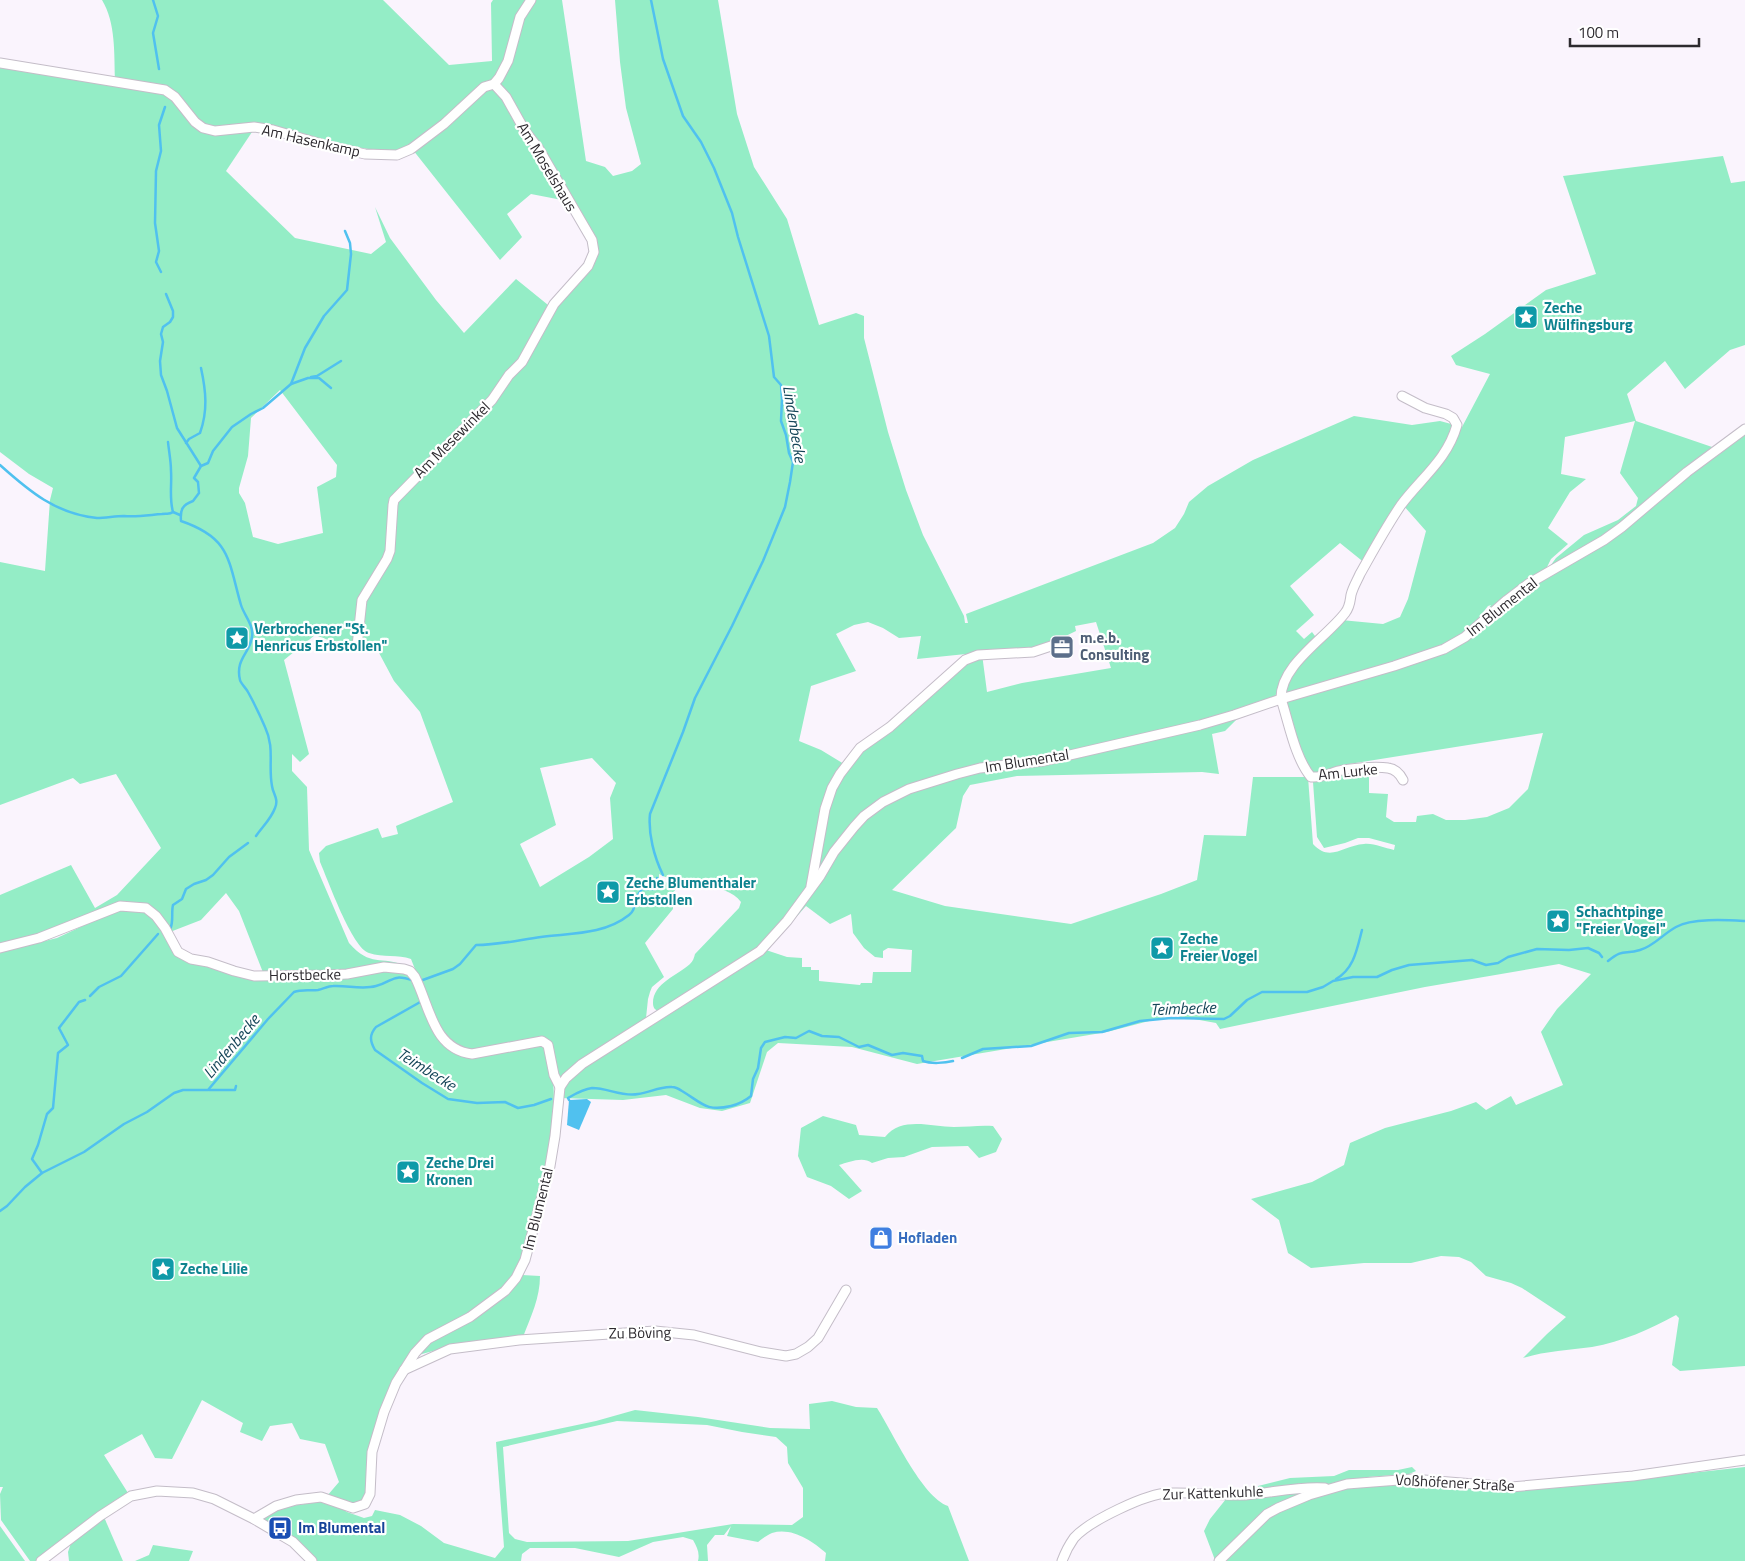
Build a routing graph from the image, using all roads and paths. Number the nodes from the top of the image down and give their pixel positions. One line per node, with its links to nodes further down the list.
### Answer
1 (531, 0): 3 (street, Am Hasenkamp)
2 (0, 63): 3 (street, Am Hasenkamp)
3 (494, 84): 4 (street, Am Moselshaus)
4 (594, 252): 8 (street, Am Mesewinkel)
5 (1402, 396): 9 (street)
6 (1745, 429): 9 (street, Im Blumental)
7 (1054, 645): 11 (street, Im Blumental)
8 (357, 646)
9 (1281, 699): 10 (street, Am Lurke); 11 (street, Im Blumental)
10 (1403, 780)
11 (811, 886): 13 (street, Im Blumental)
12 (0, 948): 13 (street, Horstbecke)
13 (560, 1087): 15 (street, Im Blumental)
14 (846, 1290): 15 (street, Zu Böving)
15 (404, 1370): 18 (street, Im Blumental)
16 (1745, 1460): 17 (street, Voßhöfener Straße)
17 (1330, 1488): 21 (street, Zur Kattenkuhle); 22 (street, Voßhöfener Straße)
18 (254, 1519): 19 (street); 20 (street)
19 (41, 1561)
20 (312, 1561)
21 (1062, 1561)
22 (1219, 1561)

